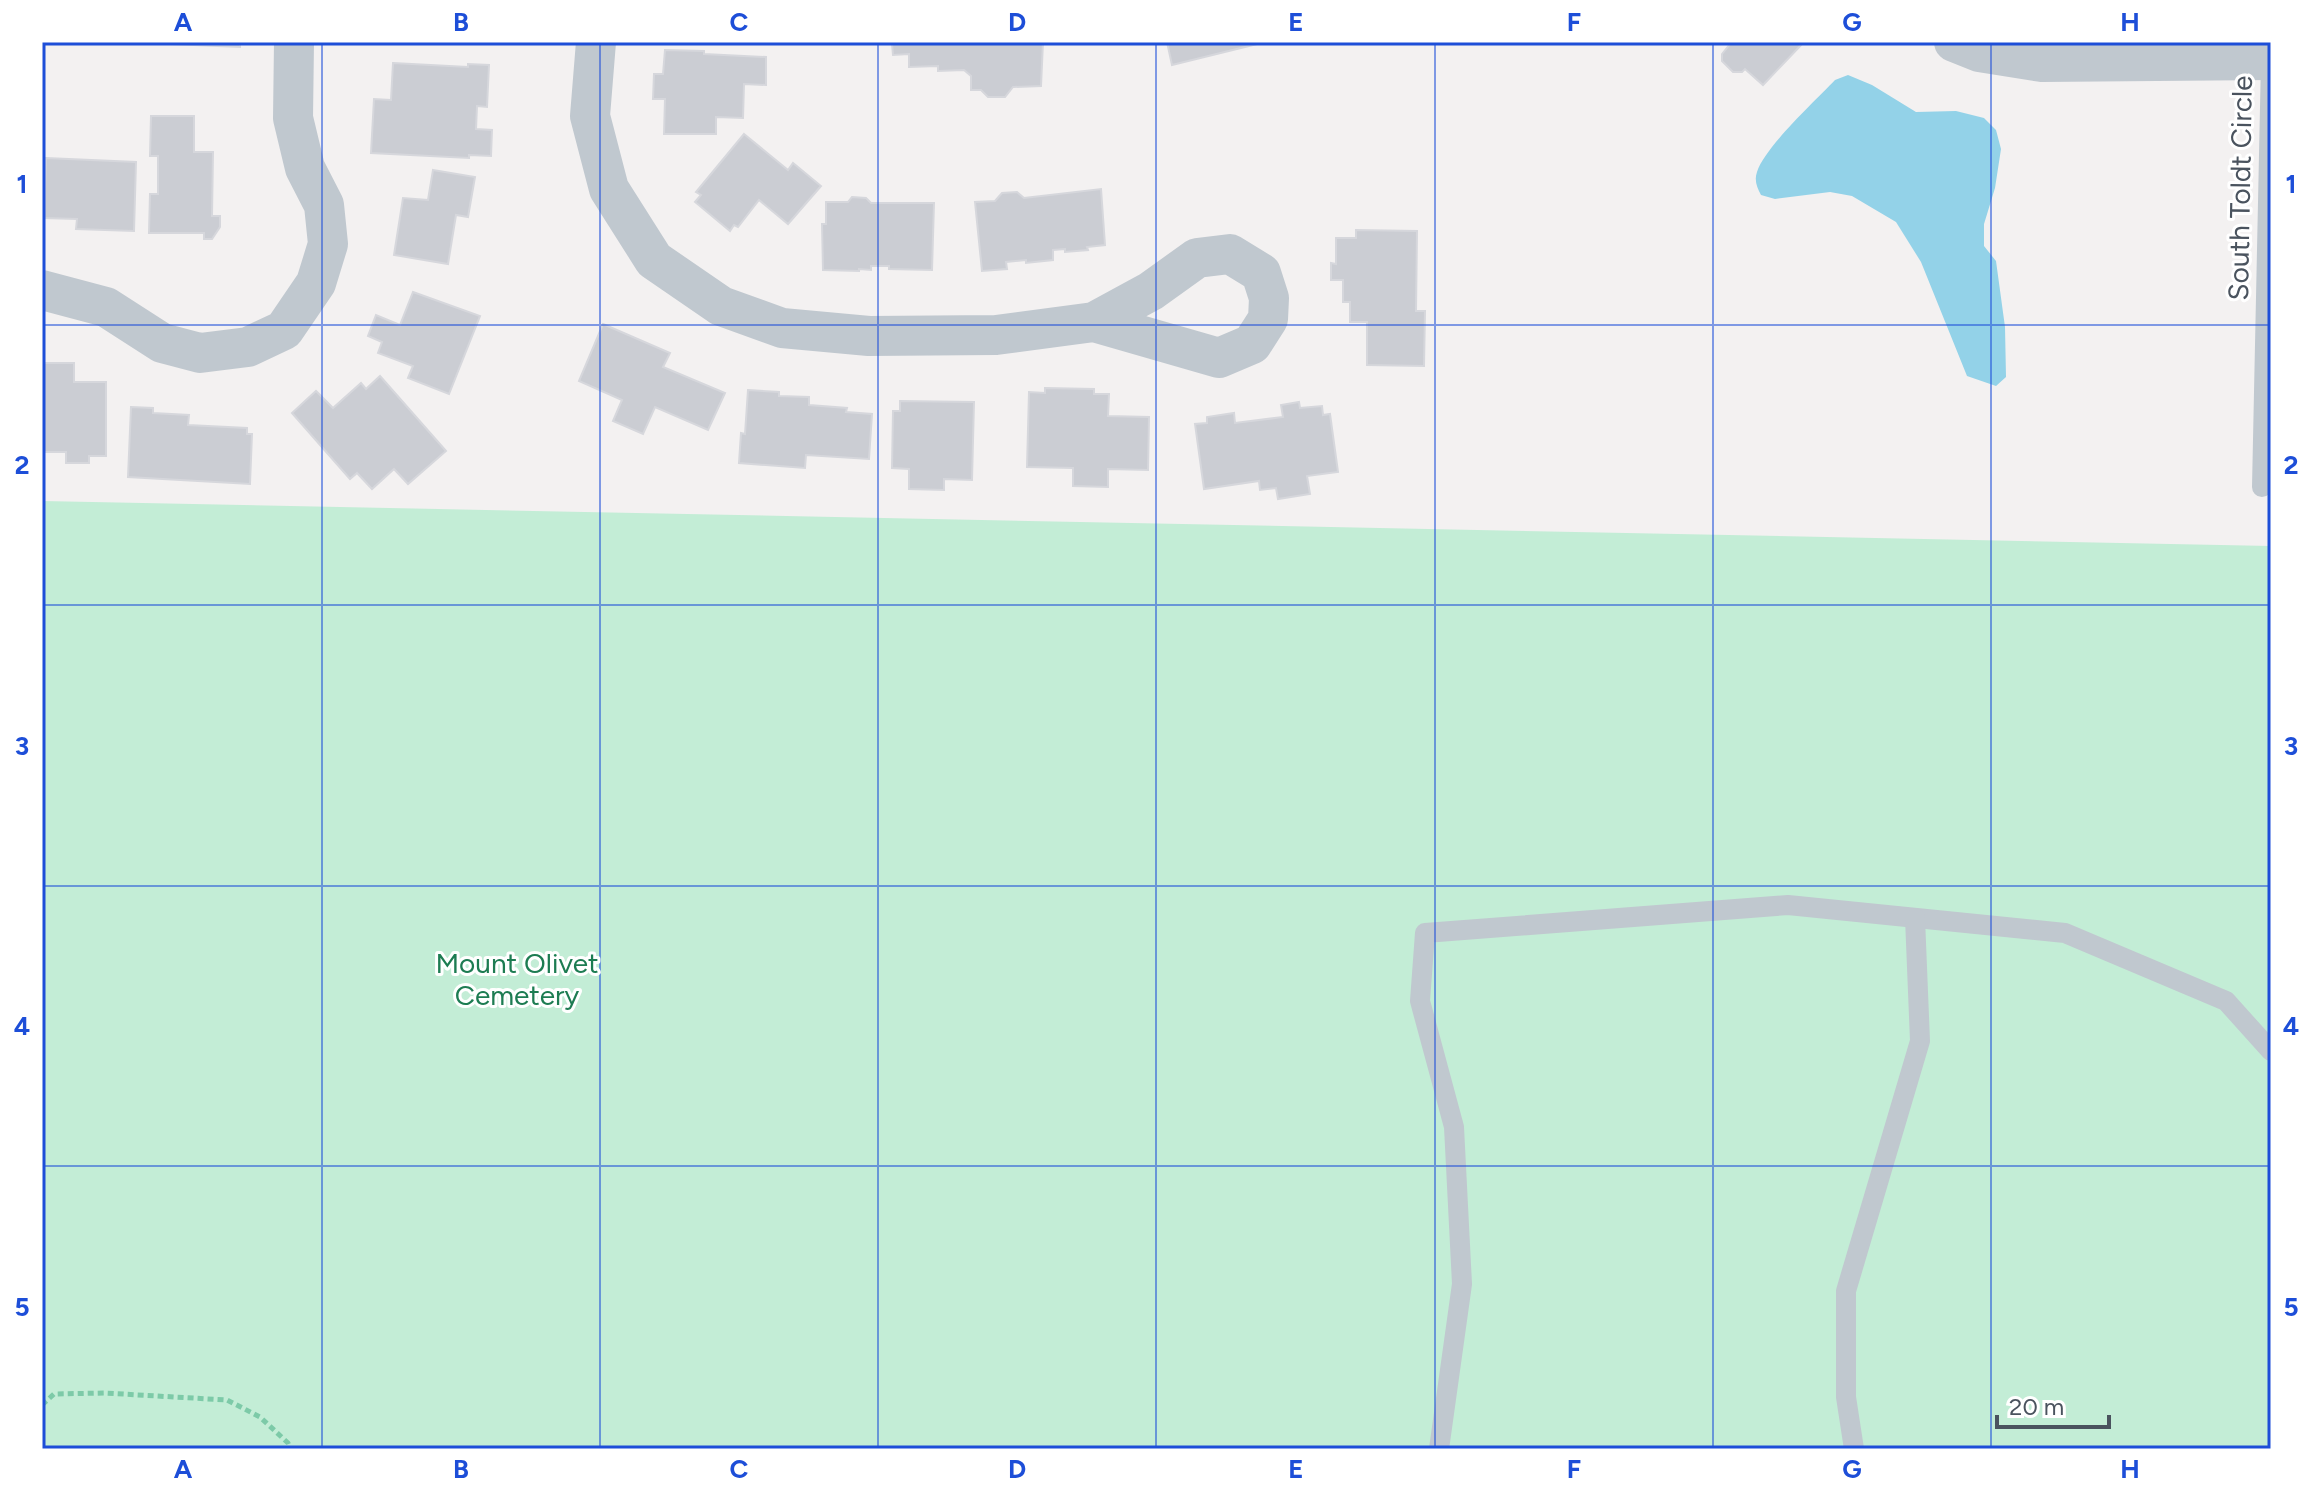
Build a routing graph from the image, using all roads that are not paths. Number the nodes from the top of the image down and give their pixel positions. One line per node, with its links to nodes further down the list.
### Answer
1 (294, 42): 5 (street)
2 (596, 42): 7 (street)
3 (1954, 42): 4 (street)
4 (2271, 60): 6 (lane, South Toldt Circle)
5 (42, 290)
6 (2268, 318): 8 (lane, South Toldt Circle)
7 (1094, 322)
8 (2262, 487)
9 (1915, 918): 10 (lane); 12 (lane); 13 (lane)
10 (2261, 1028): 11 (lane)
11 (2271, 1051)
12 (1439, 1449)
13 (1854, 1449)

